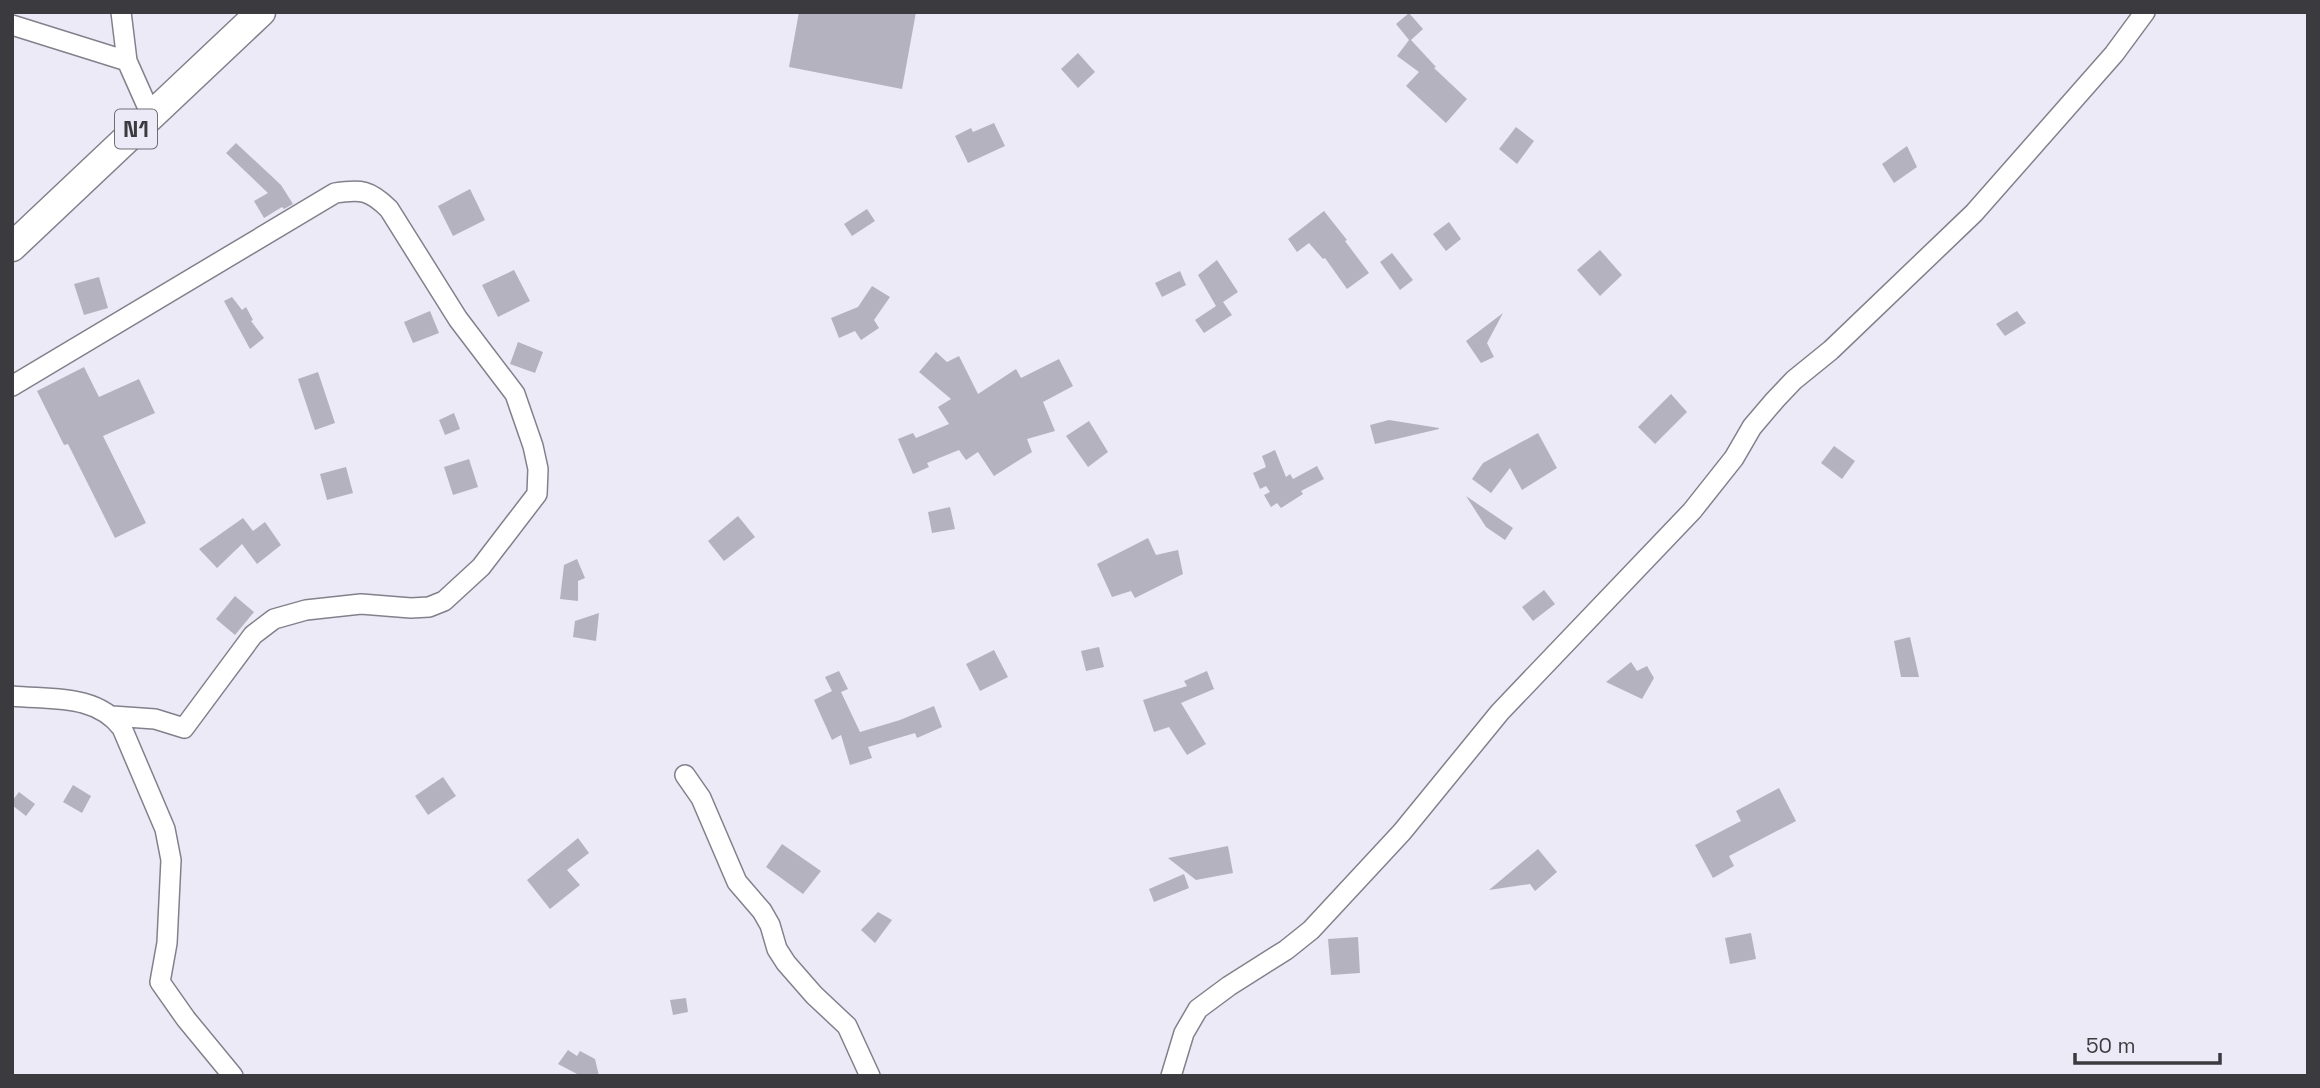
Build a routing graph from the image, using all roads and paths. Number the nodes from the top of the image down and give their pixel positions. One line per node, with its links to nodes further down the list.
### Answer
1 (121, 12): 5 (street)
2 (261, 12): 6 (highway, N1)
3 (2145, 12): 14 (street)
4 (12, 25): 5 (street)
5 (127, 61): 6 (street)
6 (151, 115): 7 (highway, N1)
7 (12, 247)
8 (12, 386): 10 (street)
9 (12, 696): 10 (street)
10 (112, 716): 12 (street)
11 (685, 775): 13 (street)
12 (233, 1076)
13 (870, 1076)
14 (1171, 1076)

